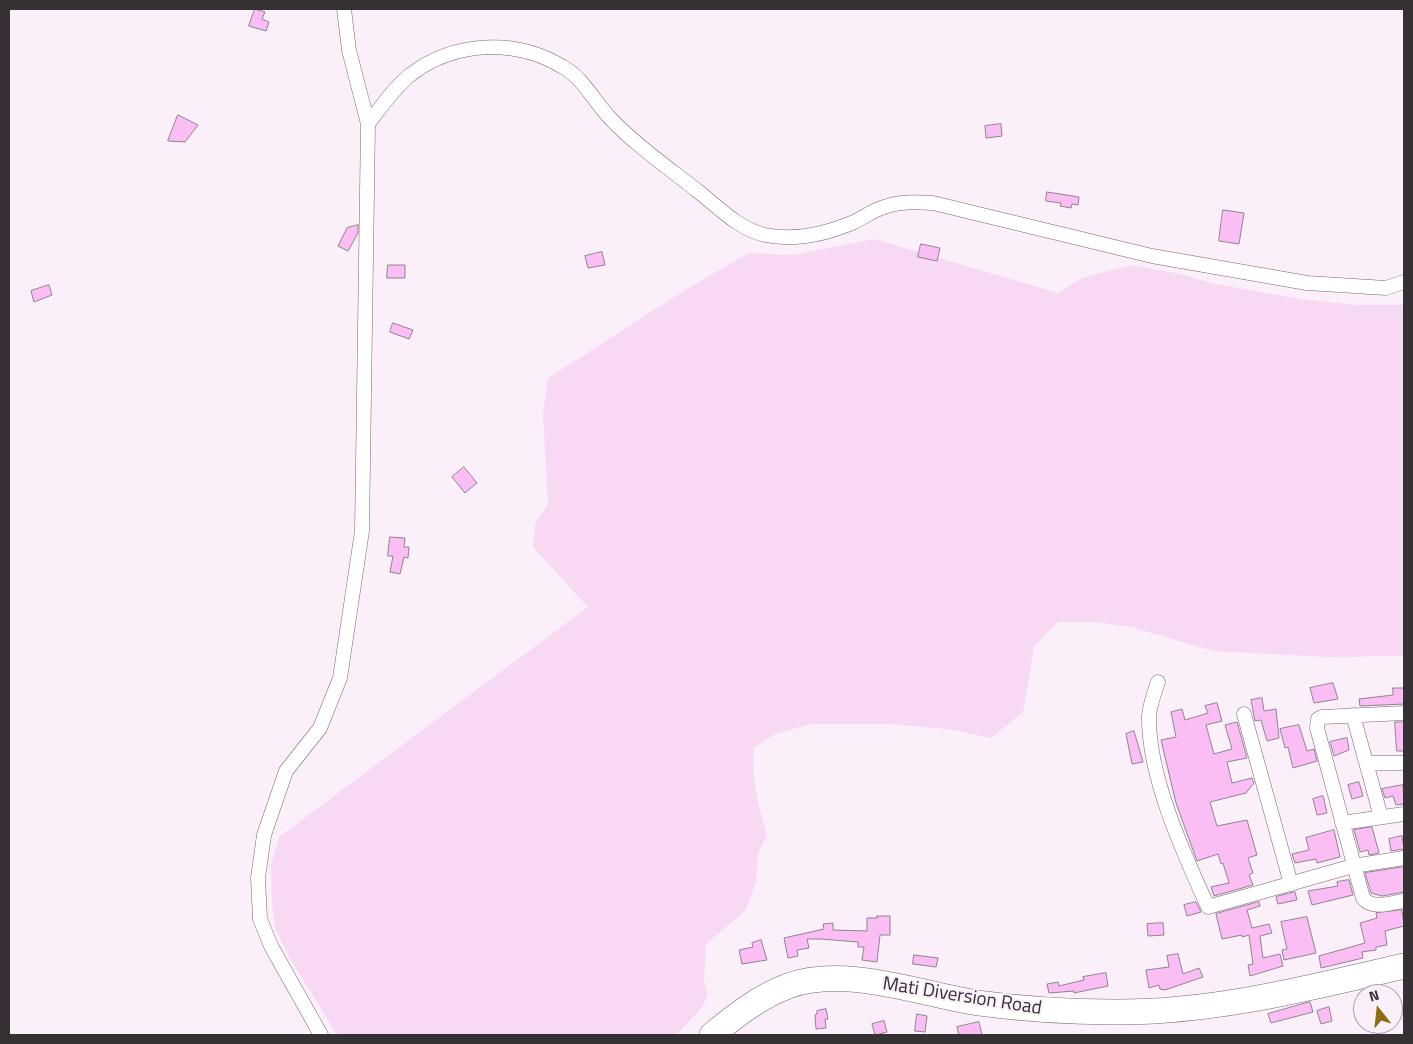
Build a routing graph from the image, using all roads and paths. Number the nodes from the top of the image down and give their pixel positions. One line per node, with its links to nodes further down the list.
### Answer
1 (344, 9): 2 (street)
2 (368, 124): 3 (street); 18 (street)
3 (1404, 282)
4 (1158, 682): 15 (street)
5 (1404, 713): 7 (street)
6 (1244, 714): 15 (street)
7 (1353, 715): 8 (street); 12 (street)
8 (1367, 763): 9 (street); 11 (street)
9 (1404, 763)
10 (1404, 814): 11 (street)
11 (1381, 817): 12 (street)
12 (1342, 823): 14 (street)
13 (1404, 858): 14 (street)
14 (1353, 866): 15 (street); 16 (street)
15 (1291, 884)
16 (1404, 902)
17 (1404, 966): 19 (highway, Mati Diversion Road)
18 (321, 1035)
19 (712, 1035)

